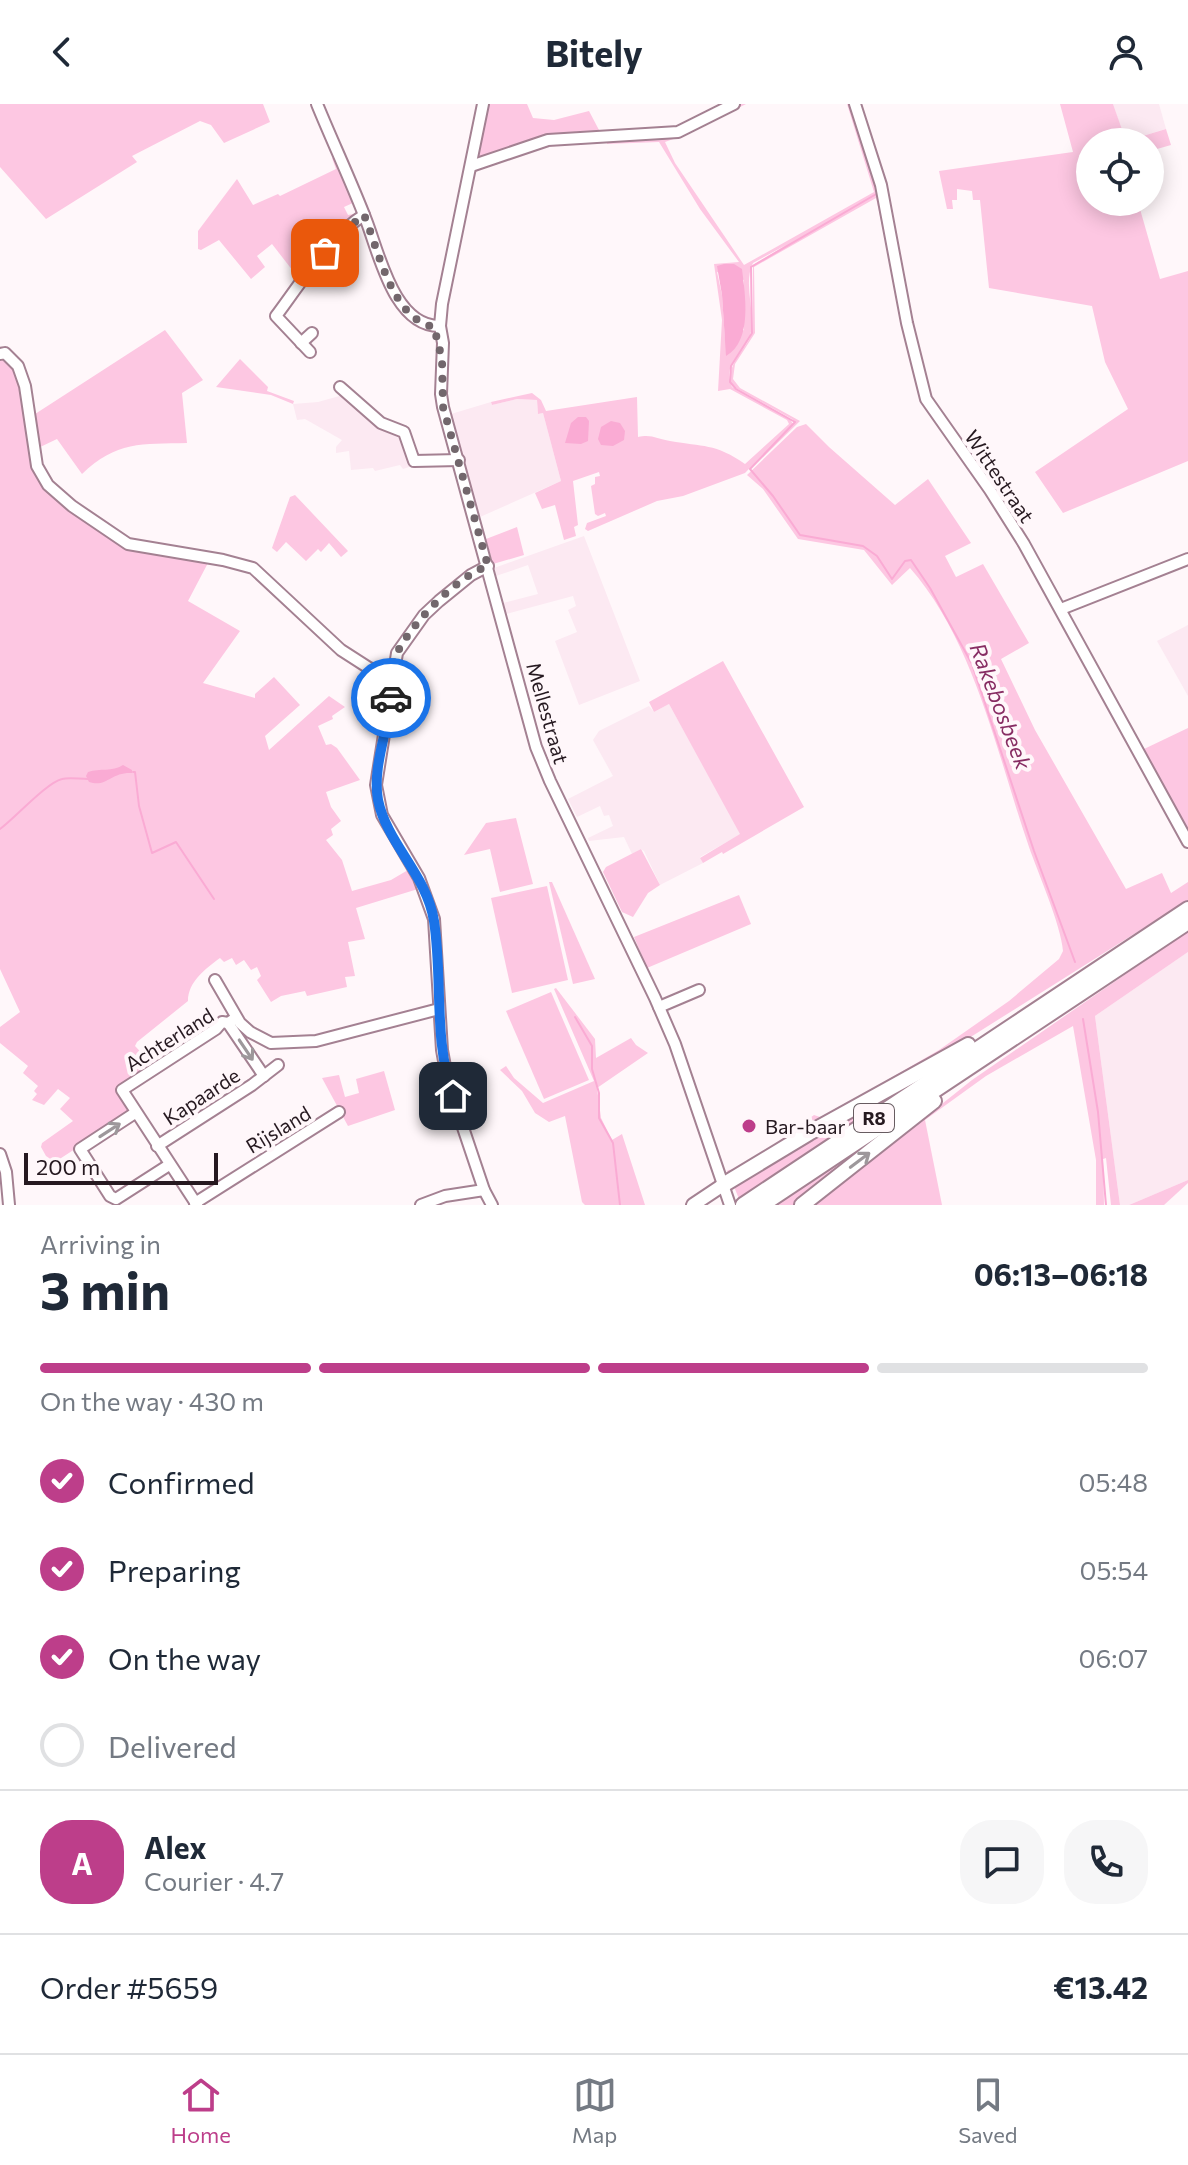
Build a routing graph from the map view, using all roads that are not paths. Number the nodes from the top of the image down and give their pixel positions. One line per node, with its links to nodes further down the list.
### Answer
1 (317, 104): 6 (street)
2 (483, 104): 5 (street)
3 (734, 104): 5 (street)
4 (855, 104): 16 (street, Wittestraat)
5 (471, 166): 7 (street)
6 (364, 215): 7 (street); 9 (street)
7 (437, 326): 13 (street, Mellestraat)
8 (312, 333): 9 (street)
9 (301, 343): 10 (street)
10 (310, 352)
11 (0, 354): 17 (street)
12 (340, 387): 13 (street)
13 (459, 460): 15 (street, Mellestraat)
14 (1188, 559): 16 (street)
15 (488, 566): 17 (street); 23 (street, Mellestraat)
16 (1061, 609): 18 (street, Wittestraat)
17 (394, 674): 24 (street)
18 (1188, 842)
19 (1188, 909): 26 (highway, R8)
20 (1188, 922): 26 (highway, R8)
21 (215, 980): 25 (street, Kapaarde)
22 (699, 990): 23 (street)
23 (659, 1007): 34 (street, Mellestraat)
24 (439, 1009): 25 (street); 35 (street)
25 (232, 1020): 28 (street, Kapaarde, one-way to 28); 30 (street, Achterland)
26 (1008, 1036): 34 (highway, R8); 37 (highway, R8); 42 (highway, R8); 43 (highway, R8, one-way to 26)
27 (278, 1065): 28 (street, Kapaarde)
28 (264, 1076): 31 (street, Kapaarde)
29 (339, 1112): 36 (street, Rijsland)
30 (135, 1113): 31 (street); 33 (street, one-way to 30)
31 (157, 1146): 33 (street)
32 (0, 1154): 38 (street)
33 (169, 1165): 36 (street)
34 (723, 1185): 37 (street, Mellestraat); 41 (main road)
35 (484, 1190): 39 (street); 40 (street)
36 (196, 1204)
37 (734, 1204)
38 (9, 1205)
39 (421, 1205)
40 (492, 1205)
41 (693, 1205)
42 (762, 1205)
43 (802, 1205)

